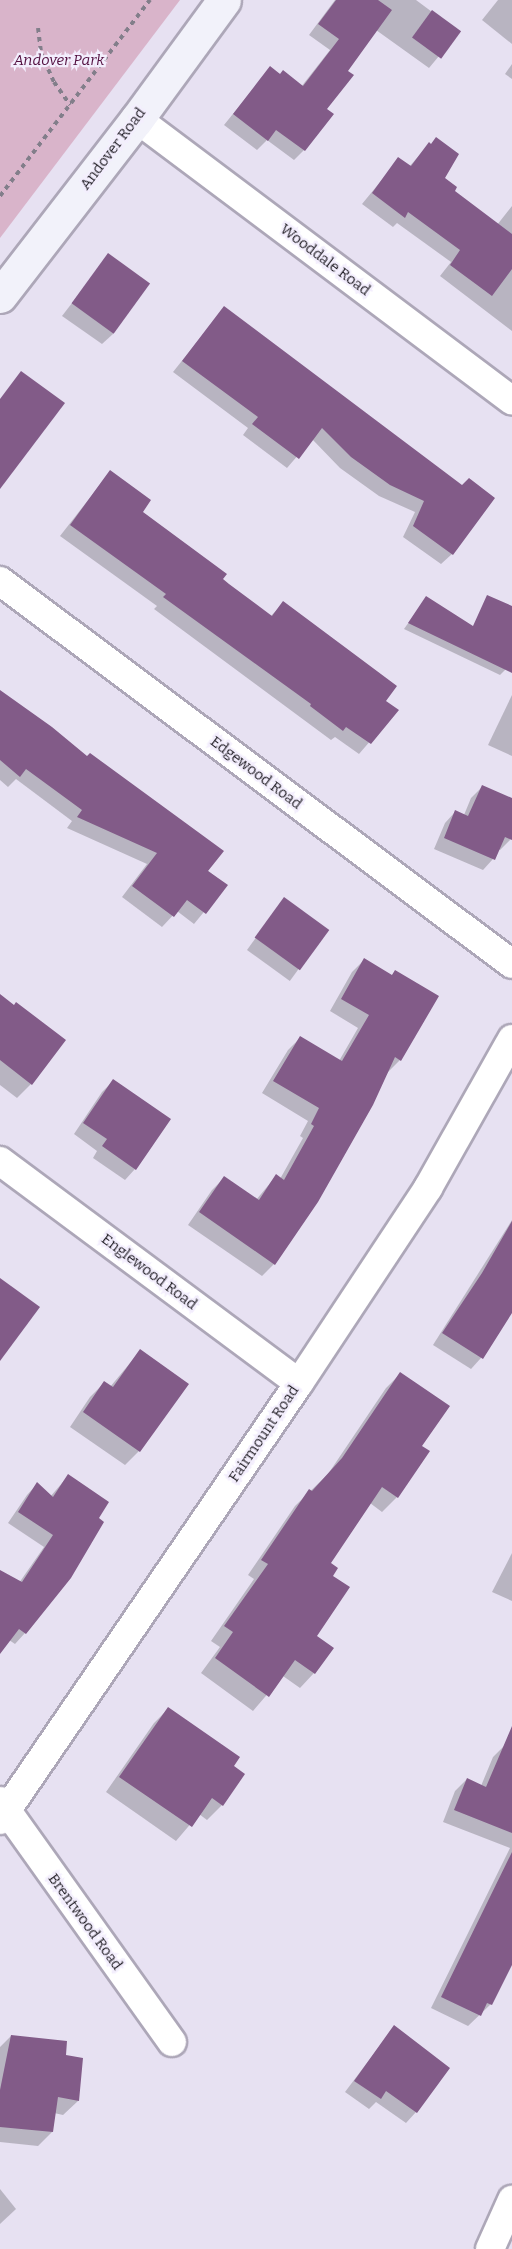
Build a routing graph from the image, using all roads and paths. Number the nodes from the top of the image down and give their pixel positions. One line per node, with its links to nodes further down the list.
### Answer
1 (150, 0): 4 (path)
2 (224, 0): 5 (street, Andover Road)
3 (38, 28): 4 (path)
4 (70, 105): 6 (path)
5 (137, 119): 7 (street, Andover Road); 8 (street, Wooddale Road)
6 (0, 196)
7 (0, 296)
8 (512, 401)
9 (0, 581): 10 (street, Edgewood Road)
10 (512, 964)
11 (512, 1039): 13 (street, Fairmount Road)
12 (0, 1161): 13 (street, Englewood Road)
13 (299, 1383): 14 (street, Fairmount Road)
14 (2, 1811): 15 (street, Brentwood Road)
15 (172, 2042)
16 (512, 2200): 17 (street)
17 (490, 2249)

